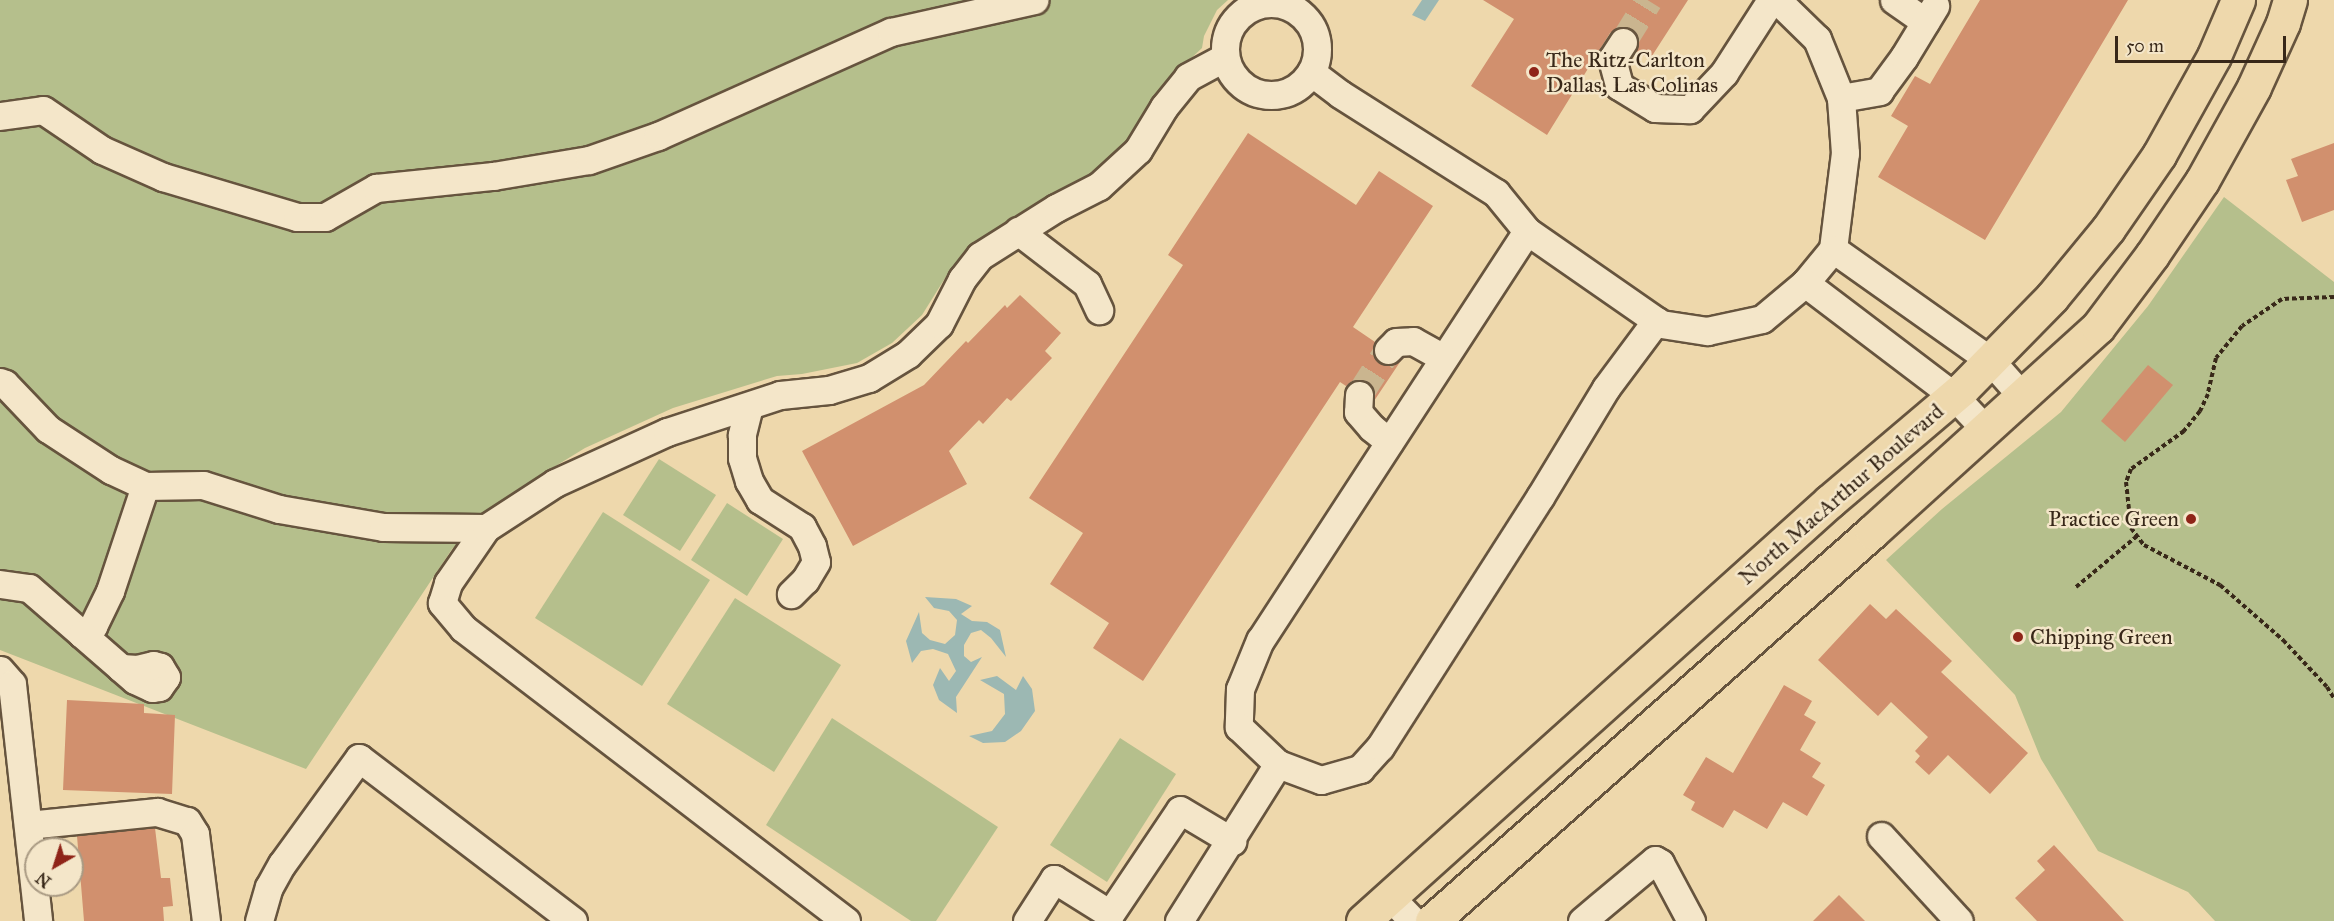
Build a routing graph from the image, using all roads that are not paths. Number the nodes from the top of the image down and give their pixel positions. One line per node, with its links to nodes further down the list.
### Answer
1 (1034, 0): 12 (street)
2 (1771, 0): 8 (street)
3 (1777, 0): 11 (street)
4 (1894, 0): 11 (street)
5 (2238, 0): 21 (main road, North MacArthur Boulevard)
6 (2290, 0): 25 (main road, North MacArthur Boulevard)
7 (1260, 2): 9 (street); 10 (street)
8 (1623, 42)
9 (1225, 57): 10 (street); 13 (street)
10 (1311, 72): 14 (street)
11 (1841, 98): 15 (street)
12 (0, 116)
13 (1018, 231): 17 (street); 26 (street)
14 (1527, 231): 18 (street); 20 (street)
15 (1833, 249): 16 (street); 21 (street)
16 (1805, 283): 18 (street); 24 (street)
17 (1099, 310)
18 (1656, 321): 36 (street)
19 (1388, 350): 20 (street)
20 (1443, 358): 28 (street)
21 (1990, 360): 24 (main road, North MacArthur Boulevard); 25 (street)
22 (0, 382): 29 (street)
23 (1359, 395): 28 (street)
24 (1954, 396): 27 (street); 40 (main road, North MacArthur Boulevard)
25 (2022, 396): 27 (main road, North MacArthur Boulevard)
26 (749, 406): 30 (street); 32 (street)
27 (1985, 429): 50 (main road, North MacArthur Boulevard)
28 (1389, 442): 36 (street)
29 (145, 486): 30 (street); 33 (street)
30 (486, 528): 45 (street)
31 (0, 584): 33 (street)
32 (791, 594)
33 (82, 634): 34 (street)
34 (121, 668)
35 (0, 670): 37 (street)
36 (1278, 764): 39 (street)
37 (28, 825): 41 (street); 42 (street)
38 (1881, 836): 53 (street)
39 (1232, 841): 46 (street); 47 (street)
40 (1390, 897): 48 (main road, North MacArthur Boulevard); 49 (street)
41 (38, 921)
42 (206, 921)
43 (259, 921): 44 (street)
44 (573, 921)
45 (846, 921)
46 (1027, 921)
47 (1179, 921)
48 (1363, 921)
49 (1413, 921)
50 (1432, 921)
51 (1581, 921): 52 (street)
52 (1691, 921)
53 (1959, 921)

